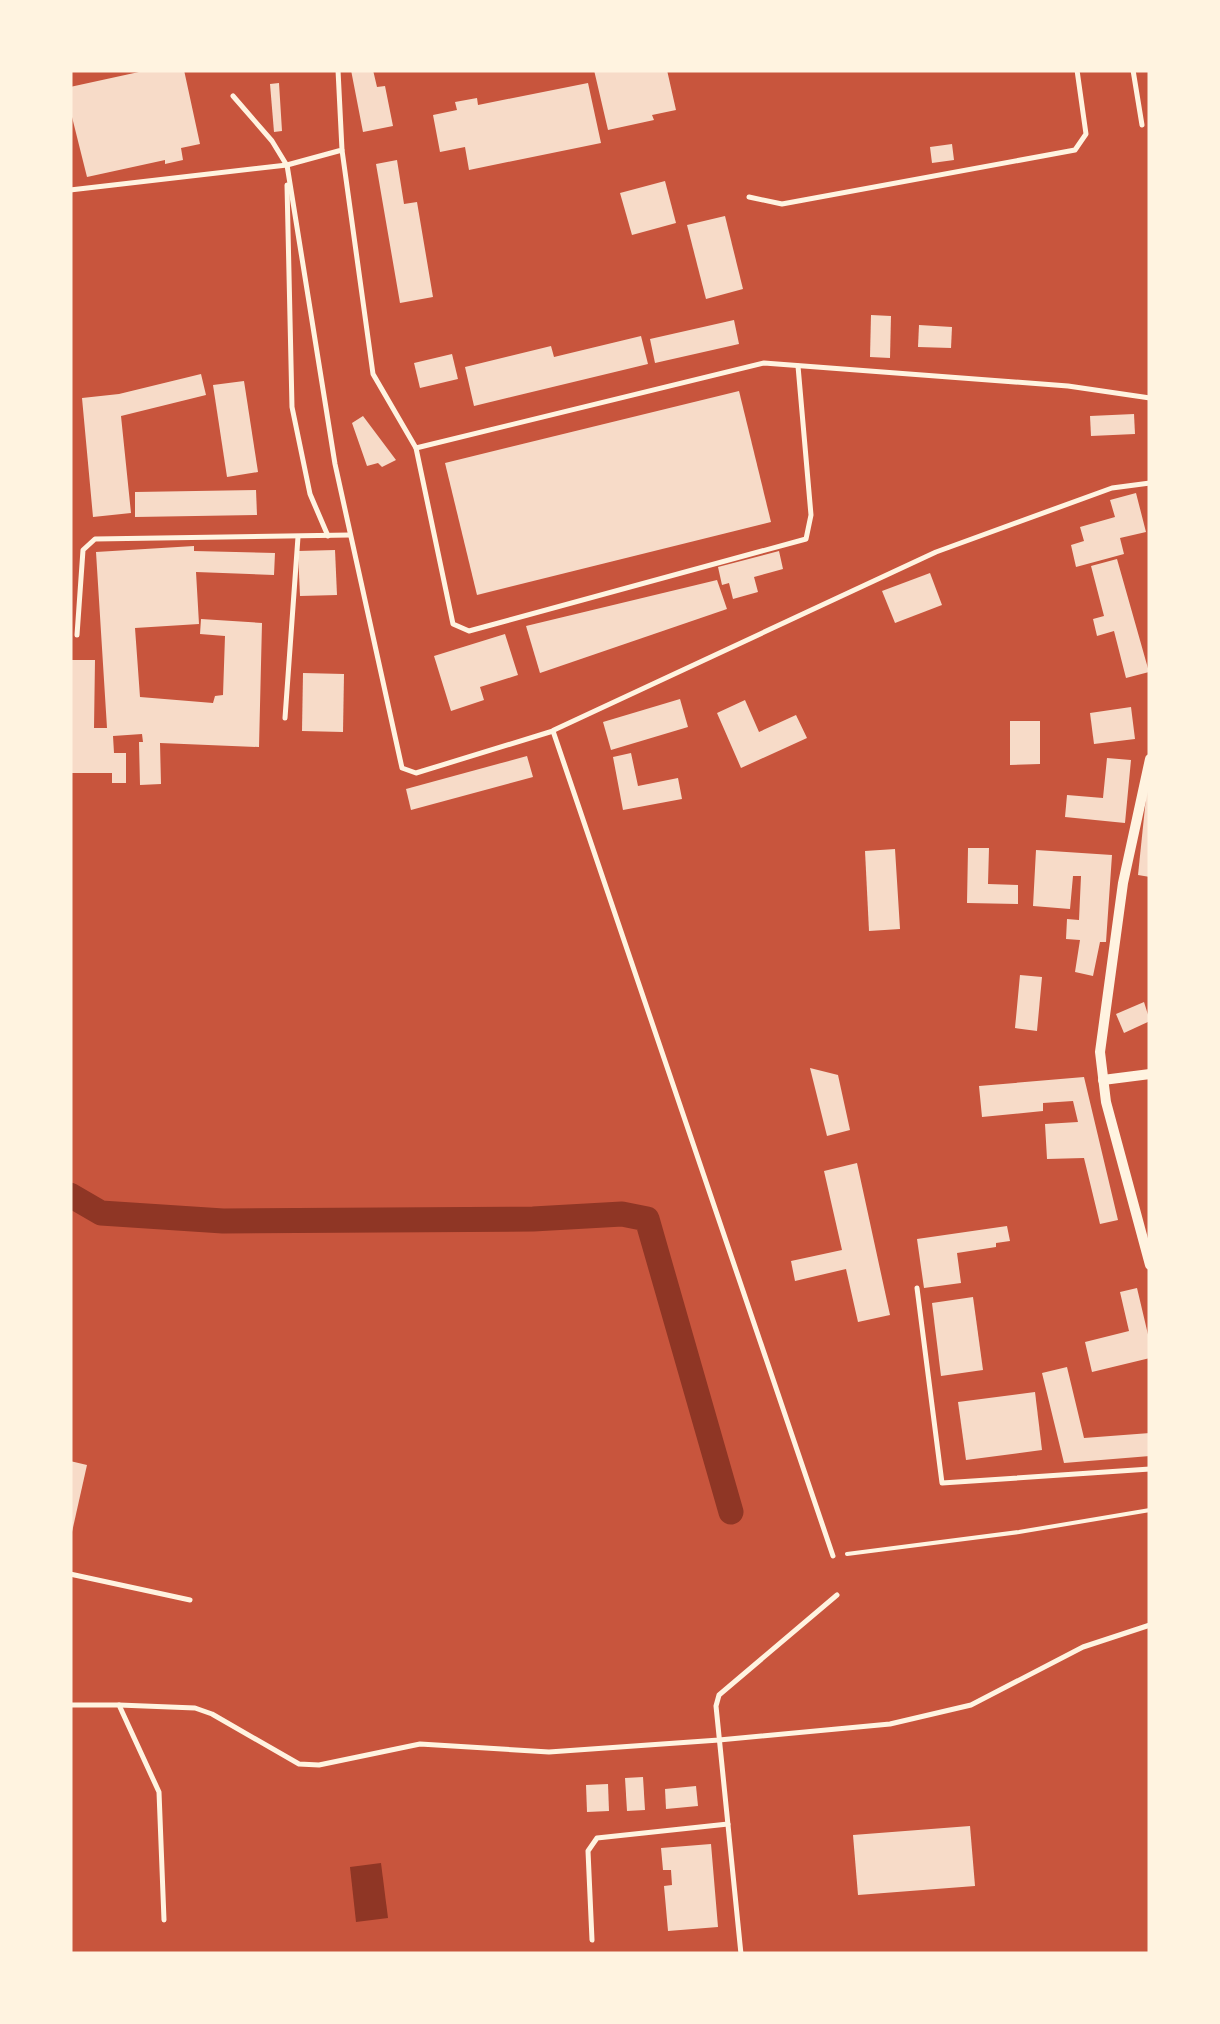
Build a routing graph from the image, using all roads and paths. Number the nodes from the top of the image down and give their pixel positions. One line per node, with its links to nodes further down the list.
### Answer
1 (338, 70): 6 (lane)
2 (1077, 70): 9 (lane)
3 (1133, 70): 5 (lane)
4 (232, 96): 7 (lane)
5 (1142, 125)
6 (342, 150): 7 (lane); 12 (lane)
7 (286, 166): 8 (lane); 15 (lane); 16 (lane)
8 (70, 190)
9 (749, 197)
10 (798, 366): 11 (lane); 12 (lane); 12 (lane)
11 (1150, 398)
12 (416, 448)
13 (1150, 483): 19 (lane)
14 (298, 536): 15 (lane); 17 (lane); 18 (lane)
15 (328, 536): 16 (lane)
16 (351, 536): 19 (lane)
17 (78, 635)
18 (285, 718)
19 (553, 731): 27 (lane)
20 (1150, 760): 22 (street)
21 (1150, 1074): 22 (street)
22 (1103, 1080): 23 (street)
23 (1150, 1265)
24 (917, 1288): 25 (lane)
25 (1150, 1469)
26 (1150, 1510): 27 (path)
27 (833, 1556)
28 (70, 1574): 30 (lane)
29 (837, 1595): 34 (lane)
30 (190, 1600)
31 (1150, 1625): 34 (lane)
32 (70, 1705): 33 (lane)
33 (120, 1705): 34 (lane); 36 (lane)
34 (720, 1740): 35 (lane)
35 (728, 1824): 37 (lane); 38 (lane)
36 (164, 1920)
37 (592, 1940)
38 (741, 1954)

